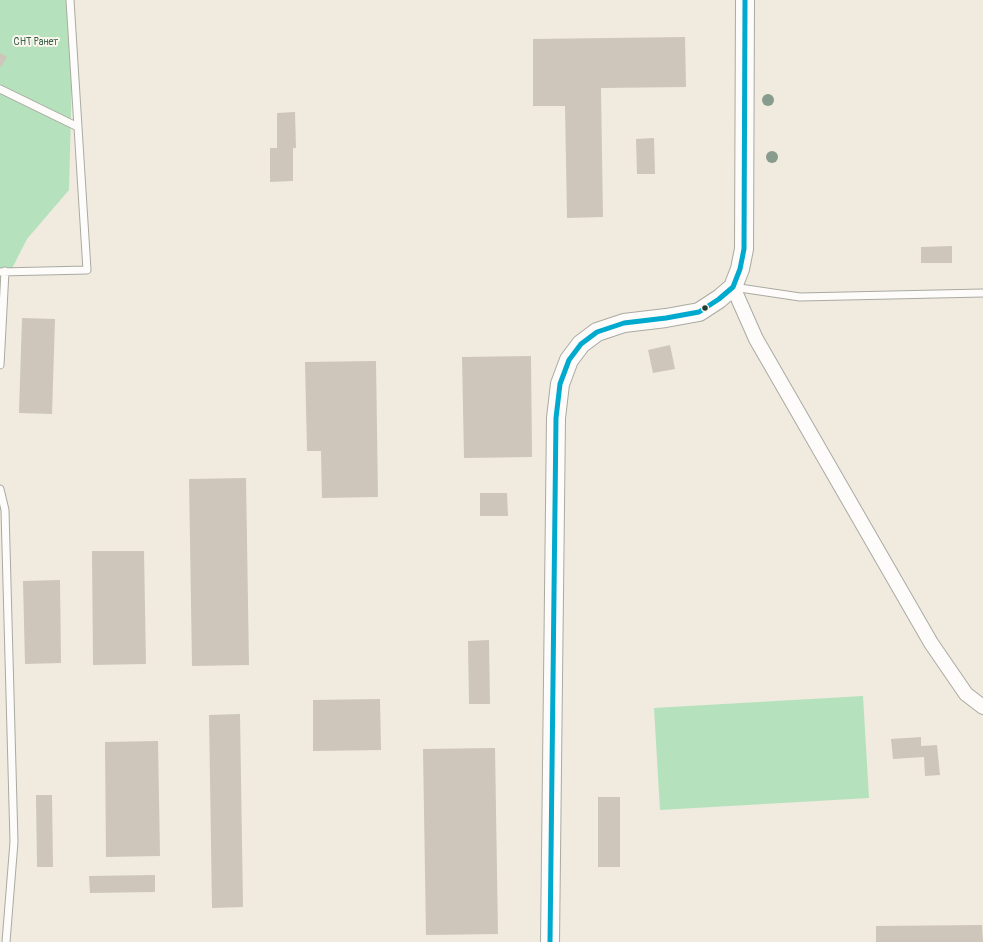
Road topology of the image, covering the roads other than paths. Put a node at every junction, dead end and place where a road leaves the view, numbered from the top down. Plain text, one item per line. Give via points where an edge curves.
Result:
1 (70, 0) edge
2 (745, 0) edge
3 (0, 89) edge
4 (78, 127) junction
5 (3, 272) edge
6 (733, 287) junction
7 (983, 294) edge
8 (0, 365) edge
9 (0, 489) edge
10 (983, 707) edge
11 (6, 942) edge
12 (550, 942) edge

1 - 4 lane
2 - 6 street via 744,249
3 - 4 lane
4 - 5 lane via 87,270
5 - 8 lane
6 - 7 lane via 800,297
6 - 10 street via 756,339 930,643 966,694
6 - 12 street via 699,312 624,323 597,332 581,344 569,360 560,384 556,418
9 - 11 lane via 5,510 14,842

